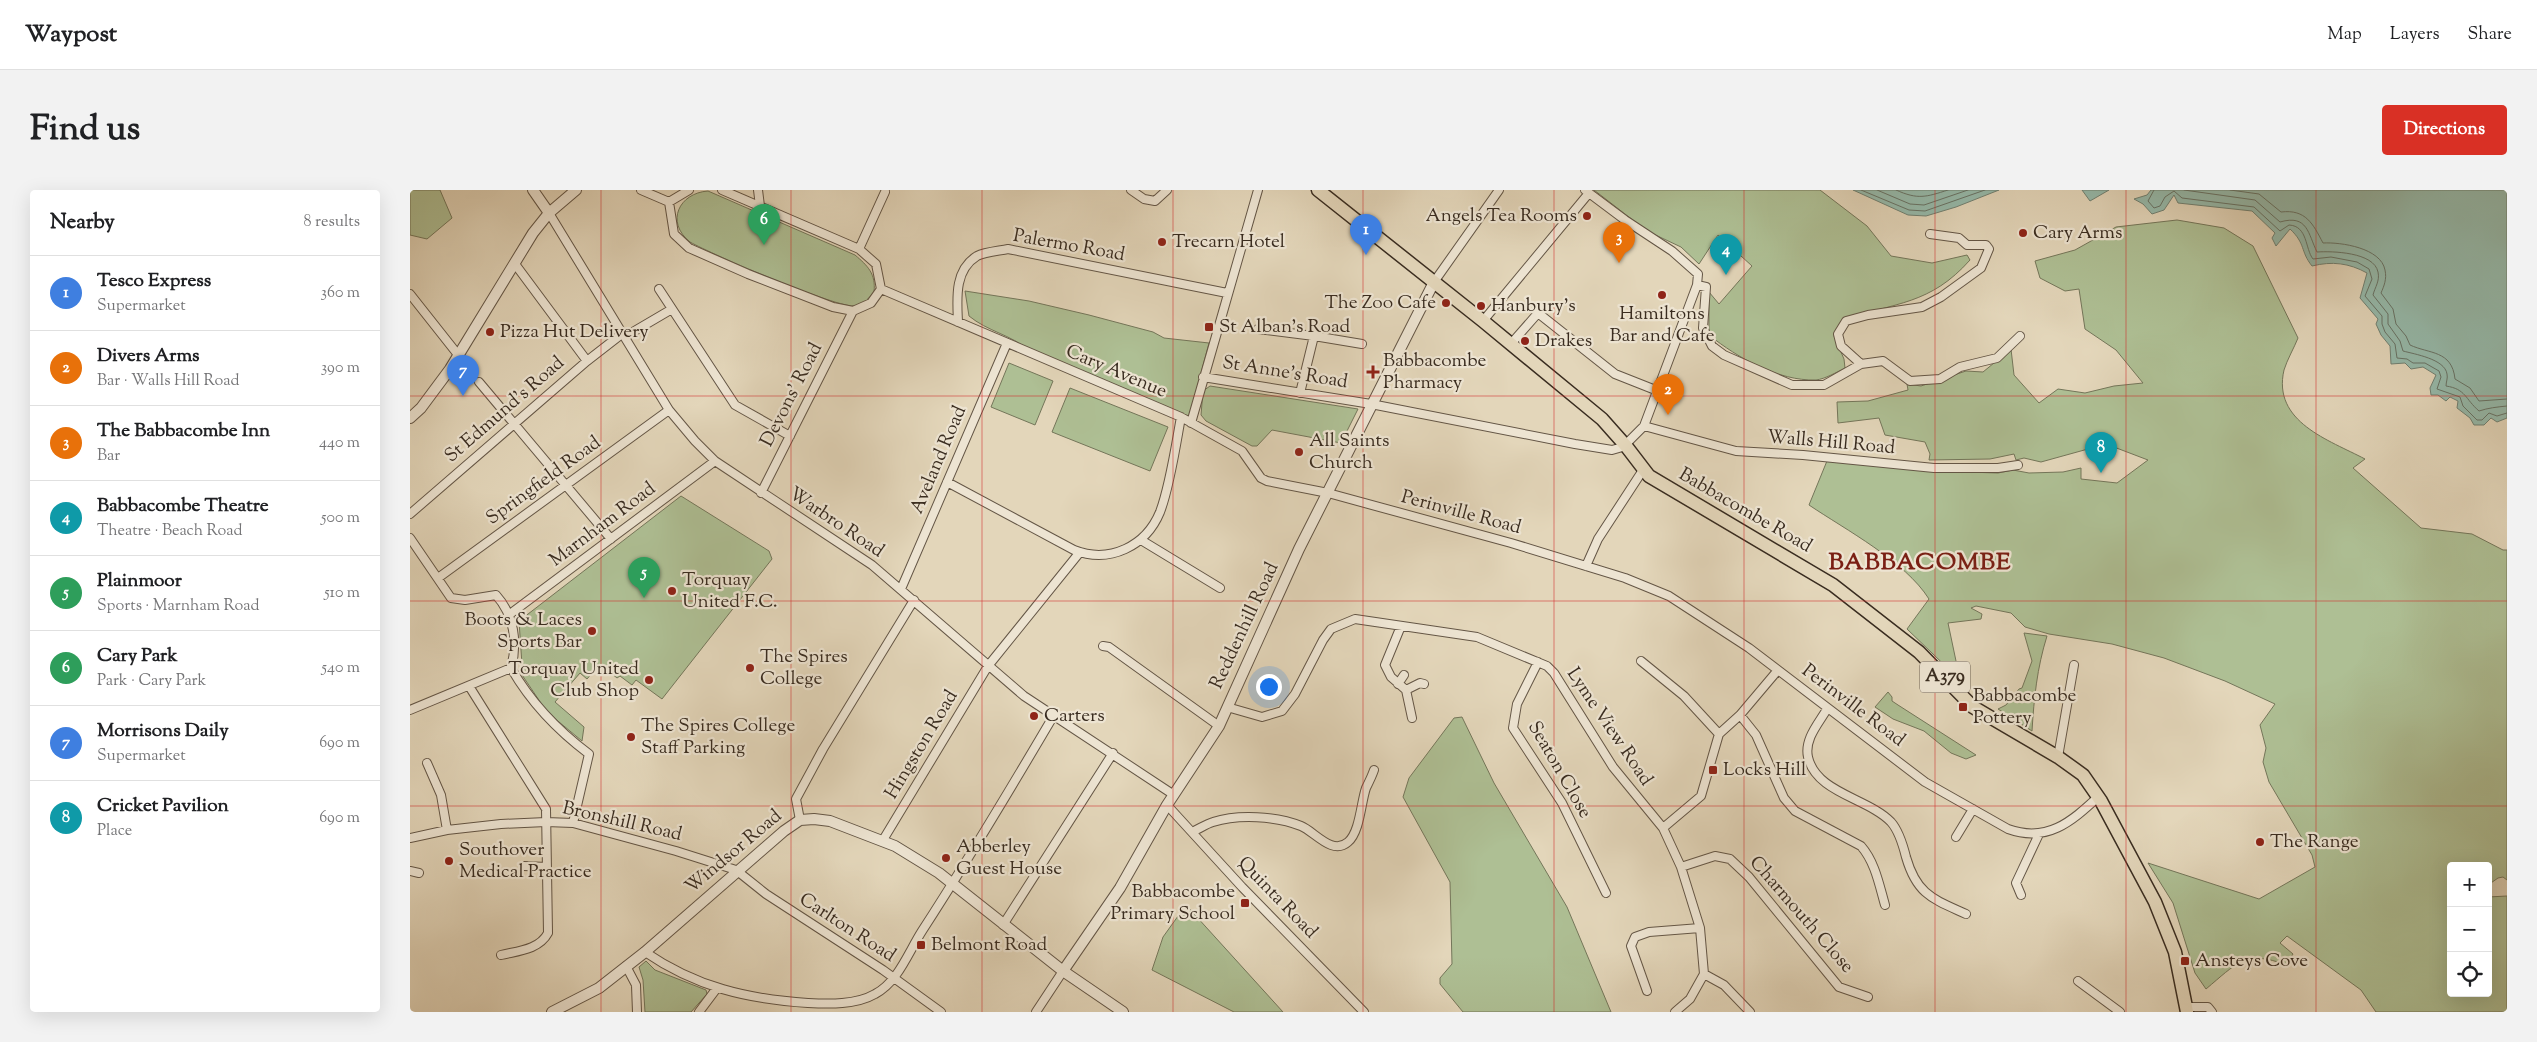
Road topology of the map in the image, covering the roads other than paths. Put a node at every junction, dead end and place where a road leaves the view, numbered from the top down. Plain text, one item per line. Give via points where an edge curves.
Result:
1 (533, 190) edge
2 (576, 190) edge
3 (641, 190) edge
4 (689, 190) edge
5 (722, 190) edge
6 (758, 190) edge
7 (1131, 190) edge
8 (1167, 190) edge
9 (1258, 190) edge
10 (1318, 190) edge
11 (1497, 190) edge
12 (885, 192) dead end
13 (1587, 192) edge
14 (668, 202) junction
15 (760, 206) junction
16 (549, 213) junction
17 (1930, 234) dead end
18 (859, 249) junction
19 (515, 264) junction
20 (1434, 282) junction
21 (1697, 285) junction
22 (659, 289) dead end
23 (881, 289) junction
24 (1227, 293) junction
25 (410, 294) edge
26 (672, 309) junction
27 (853, 311) junction
28 (1483, 321) junction
29 (958, 322) junction
30 (1258, 329) dead end
31 (625, 334) junction
32 (1314, 336) junction
33 (2020, 336) dead end
34 (1007, 343) junction
35 (1362, 344) dead end
36 (1510, 345) junction
37 (459, 356) junction
38 (586, 361) junction
39 (1861, 364) junction
40 (1203, 377) junction
41 (479, 382) dead end
42 (1658, 391) junction
43 (1300, 393) junction
44 (1372, 404) junction
45 (669, 410) junction
46 (1181, 417) junction
47 (410, 418) edge
48 (1191, 423) junction
49 (516, 424) junction
50 (1644, 426) junction
51 (790, 436) junction
52 (1626, 445) junction
53 (715, 461) junction
54 (2018, 465) dead end
55 (1643, 470) junction
56 (947, 482) junction
57 (568, 486) junction
58 (761, 492) junction
59 (1328, 493) junction
60 (410, 514) edge
61 (410, 538) edge
62 (610, 539) junction
63 (1141, 540) junction
64 (1080, 552) junction
65 (1586, 566) junction
66 (438, 578) junction
67 (1220, 588) dead end
68 (901, 589) junction
69 (914, 600) junction
70 (510, 614) junction
71 (1401, 626) junction
72 (1103, 646) dead end
73 (1641, 661) dead end
74 (1538, 662) junction
75 (2074, 665) dead end
76 (988, 666) junction
77 (511, 668) junction
78 (1778, 670) junction
79 (1404, 676) dead end
80 (1398, 684) junction
81 (1424, 684) dead end
82 (468, 686) junction
83 (1406, 690) junction
84 (1227, 707) junction
85 (1828, 709) junction
86 (410, 710) edge
87 (1054, 715) junction
88 (1740, 716) junction
89 (1412, 718) dead end
90 (1219, 726) junction
91 (1719, 734) junction
92 (1113, 753) junction
93 (2058, 757) junction
94 (426, 763) dead end
95 (1374, 770) dead end
96 (1174, 795) junction
97 (2098, 797) junction
98 (1167, 805) junction
99 (1973, 810) junction
100 (800, 820) junction
101 (546, 822) junction
102 (573, 823) junction
103 (1663, 828) junction
104 (447, 830) junction
105 (1192, 832) junction
106 (2039, 834) junction
107 (1956, 837) dead end
108 (410, 838) edge
109 (883, 840) junction
110 (524, 866) dead end
111 (547, 867) junction
112 (1681, 867) junction
113 (736, 870) junction
114 (410, 871) edge
115 (419, 873) dead end
116 (954, 884) junction
117 (1606, 893) dead end
118 (2021, 895) dead end
119 (1885, 905) dead end
120 (1966, 914) dead end
121 (1003, 925) junction
122 (1700, 928) junction
123 (644, 952) junction
124 (501, 955) dead end
125 (626, 966) junction
126 (1062, 971) junction
127 (1704, 974) junction
128 (894, 978) junction
129 (2078, 981) dead end
130 (717, 988) junction
131 (1647, 991) dead end
132 (1868, 997) dead end
133 (2187, 1010) edge
134 (552, 1012) edge
135 (637, 1012) edge
136 (699, 1012) edge
137 (941, 1012) edge
138 (1036, 1012) edge
139 (1123, 1012) edge
140 (1364, 1012) edge
141 (1675, 1012) edge
142 (1750, 1012) edge
143 (2120, 1012) edge
144 (2212, 1012) edge

1 - 16 street
2 - 16 street
3 - 14 street
4 - 14 street
5 - 15 street
6 - 15 street
7 - 8 street via 1144,199 1155,201
9 - 24 street
10 - 20 main road, Babbacombe Road / A379
11 - 20 street
12 - 18 street
13 - 21 street via 1672,250 1698,274
13 - 28 street
14 - 27 street via 674,234 689,248 833,307
15 - 18 street
16 - 19 street
16 - 31 street, Warbro Road
17 - 39 street via 1959,238 1967,245 1986,245 1989,249 1987,256 1981,268 1922,307 1868,315 1846,322 1838,334 1841,346
18 - 23 street via 876,264
19 - 37 street
19 - 38 street
20 - 28 main road, Babbacombe Road / A379
20 - 44 street, Reddenhill Road
21 - 39 street via 1706,287 1703,328 1712,346 1724,355 1792,385 1824,386
21 - 42 street
22 - 26 street
23 - 27 street via 871,303
23 - 29 street, Cary Avenue
24 - 29 street, Palermo Road via 1008,249 981,255 967,266 957,291
24 - 40 street
25 - 37 street
26 - 31 street, St Edmund's Road
26 - 51 street via 734,405
27 - 51 street, Devons' Road
28 - 36 main road, Babbacombe Road / A379
29 - 34 street, Cary Avenue
30 - 32 street
31 - 38 street, St Edmund's Road
31 - 45 street, Warbro Road
32 - 35 street
32 - 43 street
33 - 39 street via 1997,358 1960,367 1940,379 1910,382 1883,361
34 - 46 street, Cary Avenue
34 - 56 street, Aveland Road
36 - 42 street via 1538,313 1615,374
36 - 52 main road, Babbacombe Road / A379 via 1602,419
37 - 47 street
38 - 49 street, St Edmund's Road
40 - 43 street, St Anne's Road
40 - 48 street
41 - 49 street
42 - 50 street
43 - 44 street, St Anne's Road
44 - 52 street, St Anne's Road via 1612,450
44 - 59 street, Reddenhill Road
45 - 53 street, Warbro Road
45 - 57 street, Springfield Road via 589,467
46 - 48 street, Cary Avenue
46 - 63 street via 1160,512
48 - 59 street, Cary Avenue via 1242,451 1261,478
49 - 57 street
49 - 60 street, St Edmund's Road
50 - 52 street
50 - 54 street, Walls Hill Road via 1736,451 1934,468
51 - 58 street, Devons' Road
52 - 55 main road, Babbacombe Road / A379
53 - 58 street, Warbro Road
53 - 62 street, Marnham Road
55 - 65 street via 1598,539
55 - 93 main road, Babbacombe Road / A379 via 1704,511 1833,585 1919,652 1973,706
56 - 64 street
56 - 68 street, Aveland Road
57 - 62 street
57 - 66 street, Springfield Road
58 - 68 street, Warbro Road via 872,565
59 - 65 street, Perinville Road
59 - 84 street, Reddenhill Road
61 - 66 street
62 - 70 street, Marnham Road
63 - 64 street via 1117,552 1092,556
63 - 67 street
64 - 76 street, Hingston Road
65 - 78 street, Perinville Road via 1669,596
66 - 70 street via 452,598 465,600 496,595
68 - 69 street, Warbro Road
69 - 76 street, Warbro Road
69 - 100 street via 796,799
70 - 77 street via 514,639
71 - 74 street, Lyme View Road via 1477,637
71 - 80 street via 1385,665 1386,671
71 - 84 street, Lyme View Road via 1355,619 1342,622 1323,640 1295,694 1282,711 1262,717
72 - 90 street via 1110,646
73 - 91 street via 1684,696
74 - 103 street, Lyme View Road via 1554,673 1612,767
74 - 117 street, Seaton Close via 1517,704 1513,728 1562,803
75 - 93 street
76 - 87 street, Warbro Road via 1024,696
76 - 109 street, Hingston Road
77 - 82 street
77 - 102 street via 548,719 588,754
78 - 85 street, Perinville Road
78 - 88 street
79 - 80 street
80 - 83 street
81 - 83 street
82 - 86 street
82 - 101 street via 546,809
83 - 89 street
84 - 90 street, Reddenhill Road
85 - 99 street, Perinville Road via 1925,782
85 - 120 street via 1808,743 1808,758 1814,770 1829,785 1877,810 1892,822 1900,835 1915,880 1929,897
87 - 92 street, Warbro Road
87 - 116 street
88 - 91 street
88 - 119 street via 1756,735 1784,798 1795,811 1861,846 1867,853
90 - 96 street, Reddenhill Road
91 - 103 street via 1701,796
92 - 96 street, Warbro Road
92 - 121 street
93 - 97 main road, Babbacombe Road / A379 via 2083,775
94 - 104 street via 442,795
95 - 105 street via 1354,831 1345,844 1325,843 1301,826 1257,818 1212,822
96 - 98 street, Reddenhill Road
97 - 106 street, Perinville Road via 2074,818
97 - 133 main road, Babbacombe Road / A379 via 2155,902 2175,952
98 - 105 street, Quinta Road
98 - 126 street, Reddenhill Road via 1120,888
99 - 106 street, Perinville Road via 2018,833
99 - 107 street
100 - 109 street, Windsor Road via 830,821
100 - 113 street, Windsor Road
101 - 102 street, Bronshill Road
101 - 104 street, Bronshill Road
101 - 111 street
102 - 113 street, Bronshill Road
103 - 112 street, Lyme View Road
104 - 108 street, Bronshill Road
105 - 140 street, Quinta Road
106 - 118 street via 2016,883
109 - 116 street, Windsor Road
110 - 111 street
111 - 124 street via 548,933 535,946
112 - 122 street, Lyme View Road
112 - 132 street, Charmouth Close via 1715,856 1730,858 1839,987
113 - 123 street, Windsor Road
113 - 128 street, Carlton Road via 790,911
114 - 115 street
116 - 121 street, Windsor Road
116 - 128 street
121 - 126 street, Windsor Road
122 - 127 street, Lyme View Road
122 - 131 street via 1648,932 1635,937 1631,946
123 - 125 street, Windsor Road
123 - 130 street
125 - 134 street, Windsor Road via 599,988
125 - 135 street via 636,985
126 - 138 street
126 - 139 street, Windsor Road
127 - 141 street via 1690,999
127 - 142 street via 1724,984
128 - 130 street via 874,995 834,1004 766,1000
128 - 137 street, Carlton Road
129 - 143 street
130 - 136 street
133 - 144 street via 2208,1007

